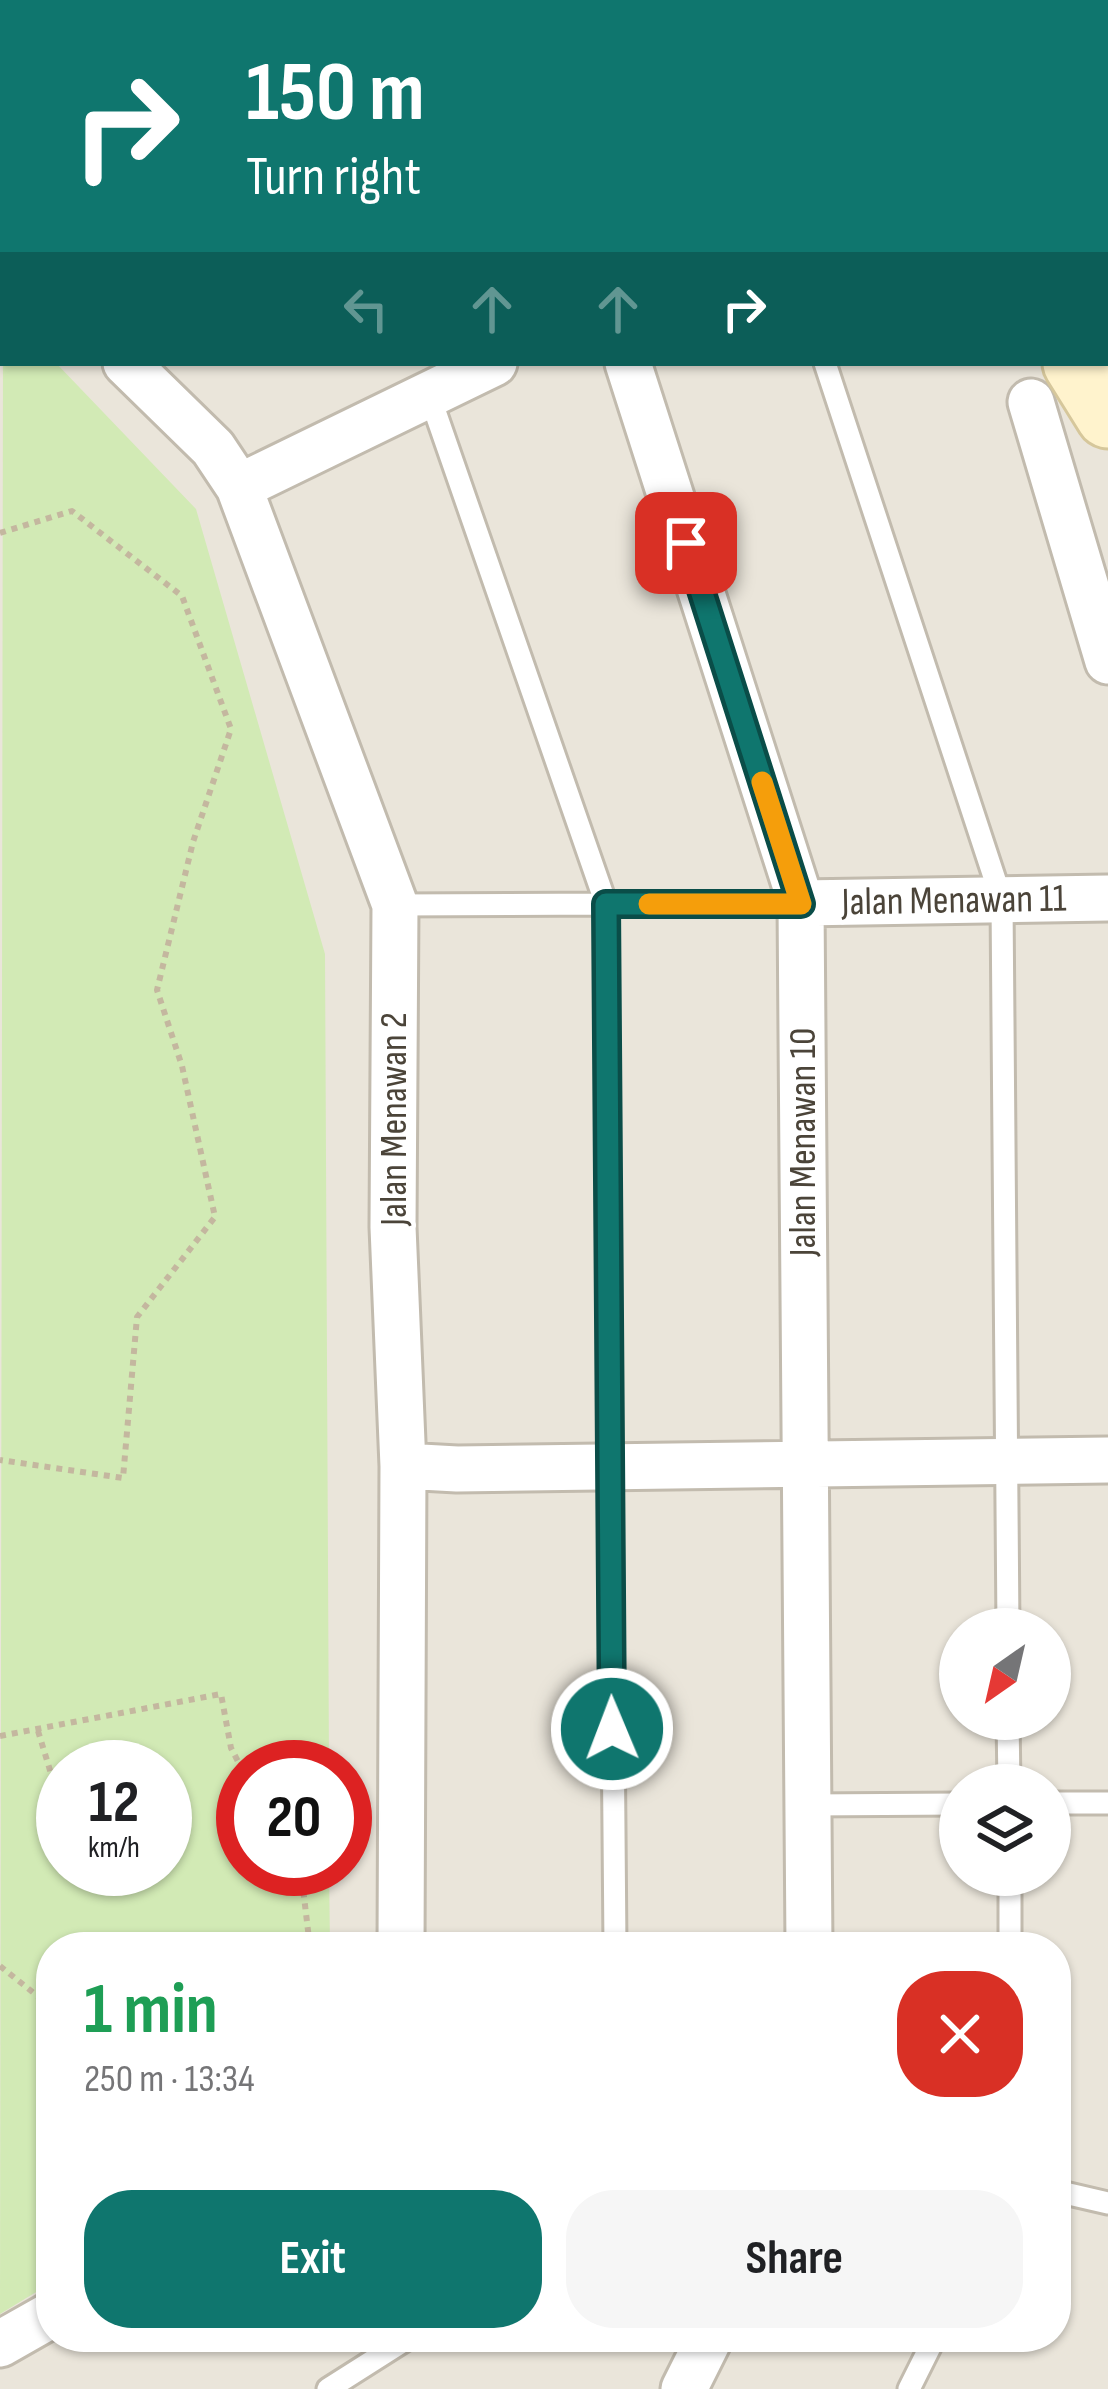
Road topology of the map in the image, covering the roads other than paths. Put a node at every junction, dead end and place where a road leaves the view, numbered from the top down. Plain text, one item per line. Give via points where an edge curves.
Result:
1 (129, 366) edge
2 (488, 366) edge
3 (629, 366) edge
4 (826, 366) edge
5 (1053, 383) edge
6 (429, 394) junction
7 (1108, 416) edge
8 (238, 487) junction
9 (1108, 661) edge
10 (1108, 898) edge
11 (1002, 901) junction
12 (606, 904) junction
13 (801, 904) junction
14 (395, 905) junction
15 (1108, 1460) edge
16 (1006, 1461) junction
17 (806, 1464) junction
18 (403, 1466) junction
19 (608, 1467) junction
20 (1008, 1608) edge
21 (1108, 1803) edge
22 (939, 1804) edge
23 (1071, 1804) edge
24 (808, 1805) junction
25 (1010, 1896) edge
26 (401, 1932) edge
27 (615, 1932) edge
28 (809, 1932) edge
29 (1010, 1932) edge
30 (1071, 2194) edge
31 (1108, 2203) edge
32 (36, 2323) edge
33 (0, 2344) edge
34 (386, 2352) edge
35 (702, 2352) edge
36 (926, 2352) edge
37 (328, 2389) edge
38 (684, 2389) edge
39 (908, 2389) edge

1 - 8 street, Jalan Menawan 2 via 213,448
2 - 6 street
3 - 13 street, Jalan Menawan 10
4 - 11 lane
5 - 7 street
5 - 9 street
6 - 8 street
6 - 12 lane
8 - 14 street, Jalan Menawan 2
10 - 11 street, Jalan Menawan 11
11 - 13 street, Jalan Menawan 11
11 - 16 lane
12 - 13 lane
12 - 14 lane
12 - 19 lane
13 - 17 street, Jalan Menawan 10
14 - 18 street, Jalan Menawan 2 via 393,1227
15 - 16 street
16 - 17 street
16 - 20 lane
17 - 19 street
17 - 24 street, Jalan Menawan 10
18 - 19 street
18 - 26 street, Jalan Menawan 2
19 - 27 lane
21 - 23 lane
22 - 24 lane
24 - 28 street, Jalan Menawan 10
25 - 29 lane
30 - 31 lane
32 - 33 street
34 - 37 lane
35 - 38 street
36 - 39 lane

